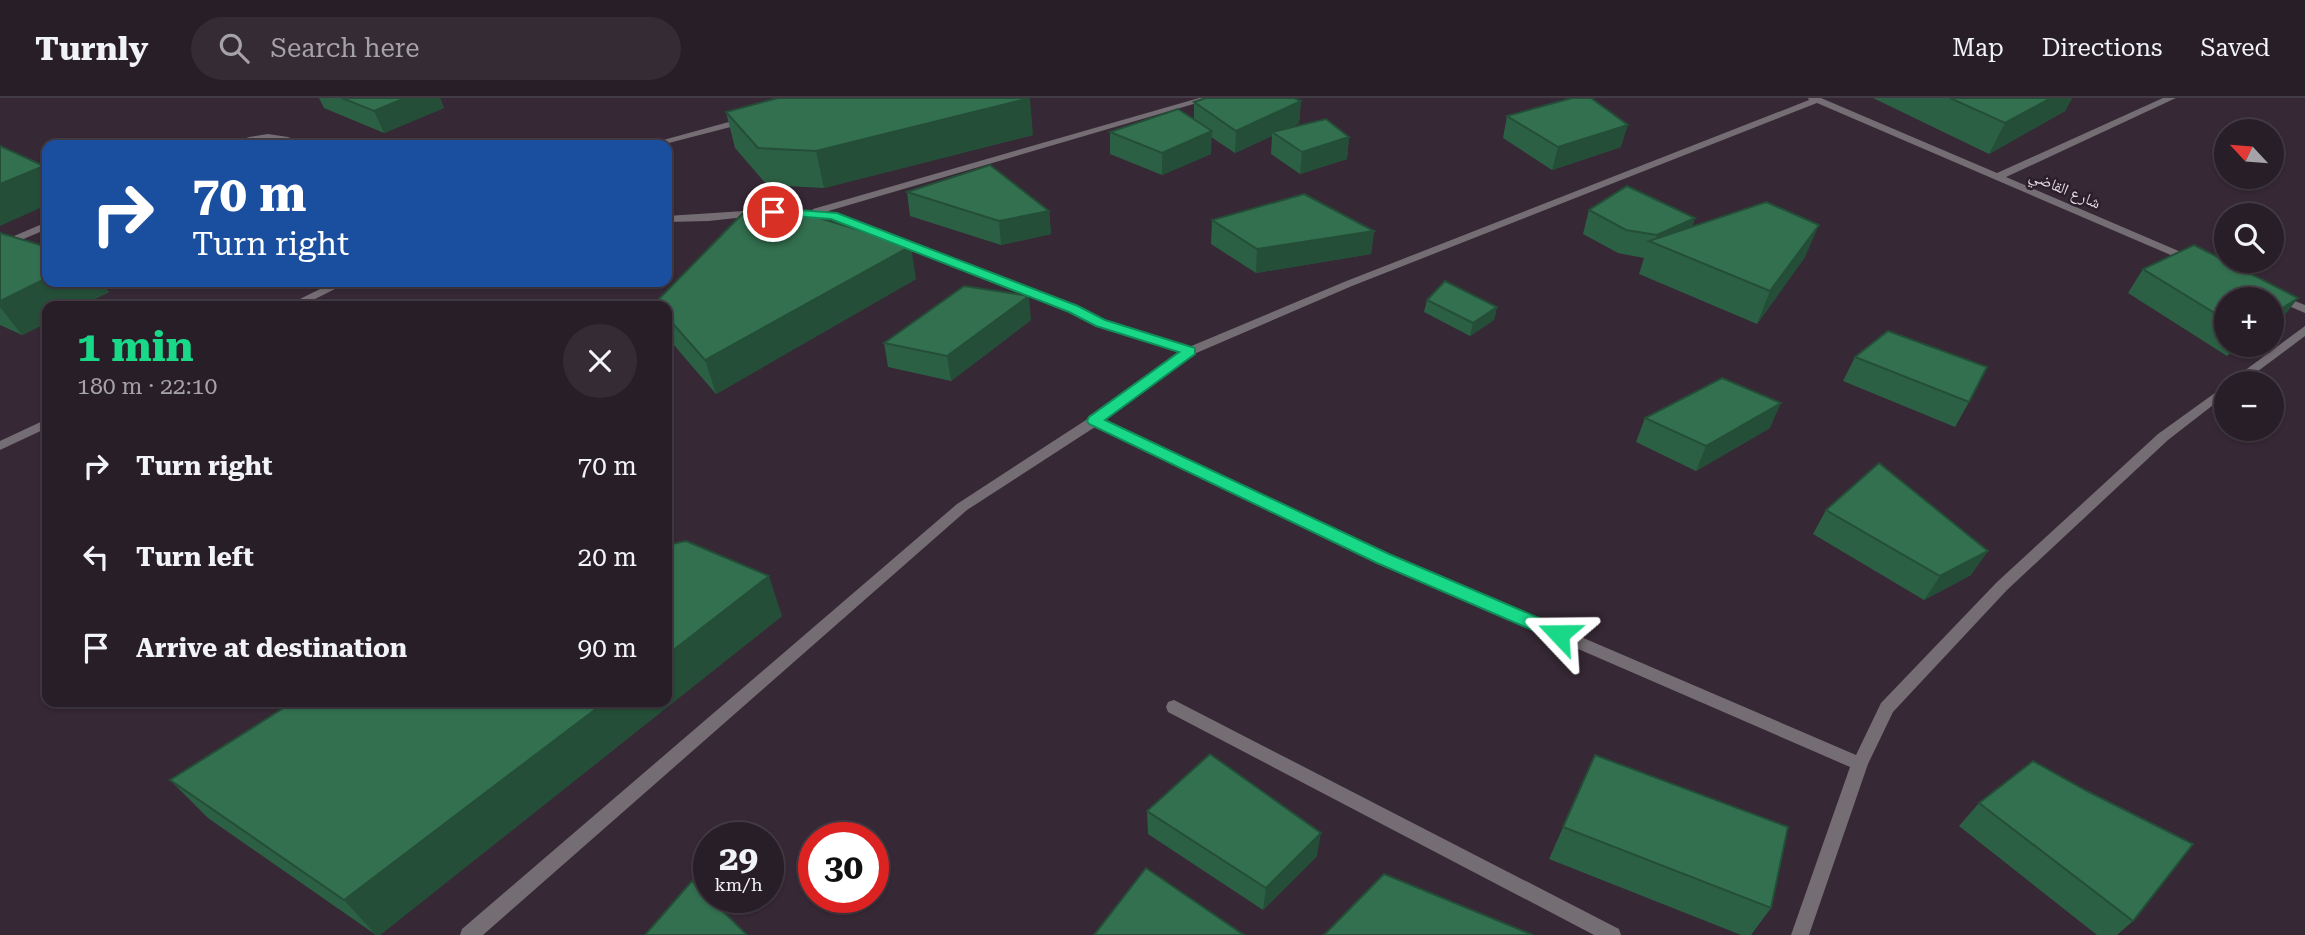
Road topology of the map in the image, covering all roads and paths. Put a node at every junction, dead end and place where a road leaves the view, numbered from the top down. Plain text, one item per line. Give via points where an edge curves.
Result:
1 (1209, 98) edge
2 (2171, 98) edge
3 (1815, 99) edge
4 (755, 118) edge
5 (250, 140) edge
6 (288, 140) edge
7 (669, 140) edge
8 (1997, 177) junction
9 (813, 213) junction
10 (672, 219) edge
11 (42, 227) edge
12 (0, 246) edge
13 (2202, 265) edge
14 (332, 287) edge
15 (2284, 300) edge
16 (303, 301) edge
17 (2305, 309) edge
18 (2305, 330) edge
19 (1190, 351) junction
20 (2250, 371) edge
21 (2214, 398) edge
22 (1094, 421) junction
23 (42, 425) edge
24 (0, 446) edge
25 (1174, 707) dead end
26 (1860, 764) junction
27 (469, 935) edge
28 (1612, 935) edge
29 (1800, 935) edge

1 - 9 street
2 - 8 street
3 - 8 street, شارع القاضي
3 - 19 street
4 - 7 street
5 - 6 street via 262,136
8 - 13 street, شارع القاضي
9 - 10 street
9 - 19 street via 833,216 1101,323
11 - 12 street
14 - 16 street
15 - 17 street
18 - 20 street
19 - 22 street
21 - 26 street via 2163,437 2002,586 1887,708
22 - 26 street via 1383,558
22 - 27 street via 962,507
23 - 24 street
25 - 28 street
26 - 29 street

